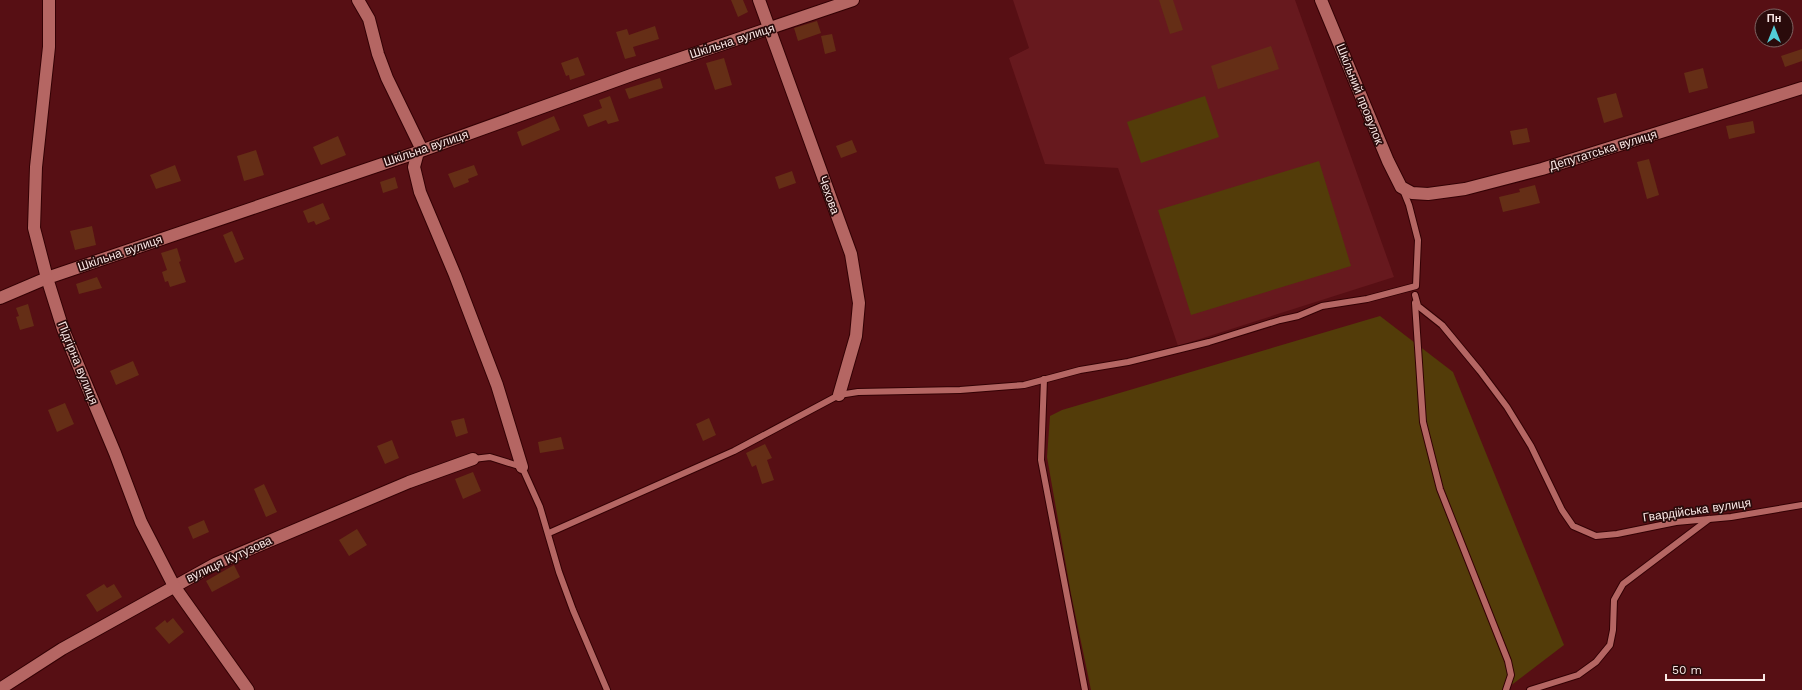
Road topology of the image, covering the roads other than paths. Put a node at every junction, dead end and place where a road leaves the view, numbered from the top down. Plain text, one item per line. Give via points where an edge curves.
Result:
1 (49, 0) edge
2 (358, 0) edge
3 (759, 0) edge
4 (853, 0) edge
5 (1321, 0) edge
6 (769, 29) junction
7 (1802, 88) edge
8 (420, 151) junction
9 (1401, 187) junction
10 (46, 278) junction
11 (1416, 286) junction
12 (1415, 295) junction
13 (0, 298) edge
14 (1044, 379) junction
15 (839, 395) junction
16 (473, 459) joint
17 (522, 467) junction
18 (1802, 505) edge
19 (1709, 519) junction
20 (549, 533) junction
21 (174, 586) junction
22 (0, 689) edge
23 (248, 690) edge
24 (607, 690) edge
25 (1085, 690) edge
26 (1506, 690) edge
27 (1530, 690) edge

1 - 10 street, Підгірна вулиця via 49,46 36,167 34,228
2 - 8 street via 369,19 387,78
3 - 6 street, Чехова
4 - 6 street, Шкільна вулиця
5 - 9 street, Шкільний провулок
6 - 8 street, Шкільна вулиця via 634,74
6 - 15 street, Чехова via 851,254 859,303 856,336
7 - 9 street, Депутатська вулиця via 1549,167 1465,189 1428,194 1412,193
8 - 10 street, Шкільна вулиця
8 - 17 street via 414,166 420,192 497,385
9 - 11 lane via 1409,205 1418,240
10 - 13 street, Шкільна вулиця
10 - 21 street, Підгірна вулиця via 63,329 141,522
11 - 12 lane
11 - 14 lane via 1367,299 1322,306 1298,316 1209,342
12 - 19 lane, Гвардійська вулиця via 1418,306 1442,325 1507,407 1531,446 1562,510 1573,526 1596,536
12 - 26 lane via 1423,422 1440,490 1508,661 1511,675
14 - 15 lane via 1024,385 960,390 858,392
14 - 25 lane via 1041,460
15 - 20 lane via 734,451
16 - 17 lane via 490,457
16 - 21 street, вулиця Кутузова via 287,532 215,564
17 - 20 lane via 531,483
18 - 19 lane, Гвардійська вулиця via 1732,518
19 - 27 lane via 1623,584 1614,600 1610,645 1596,662 1578,675
20 - 24 lane via 559,572 573,610
21 - 22 street, вулиця Кутузова via 62,649
21 - 23 street, Підгірна вулиця

